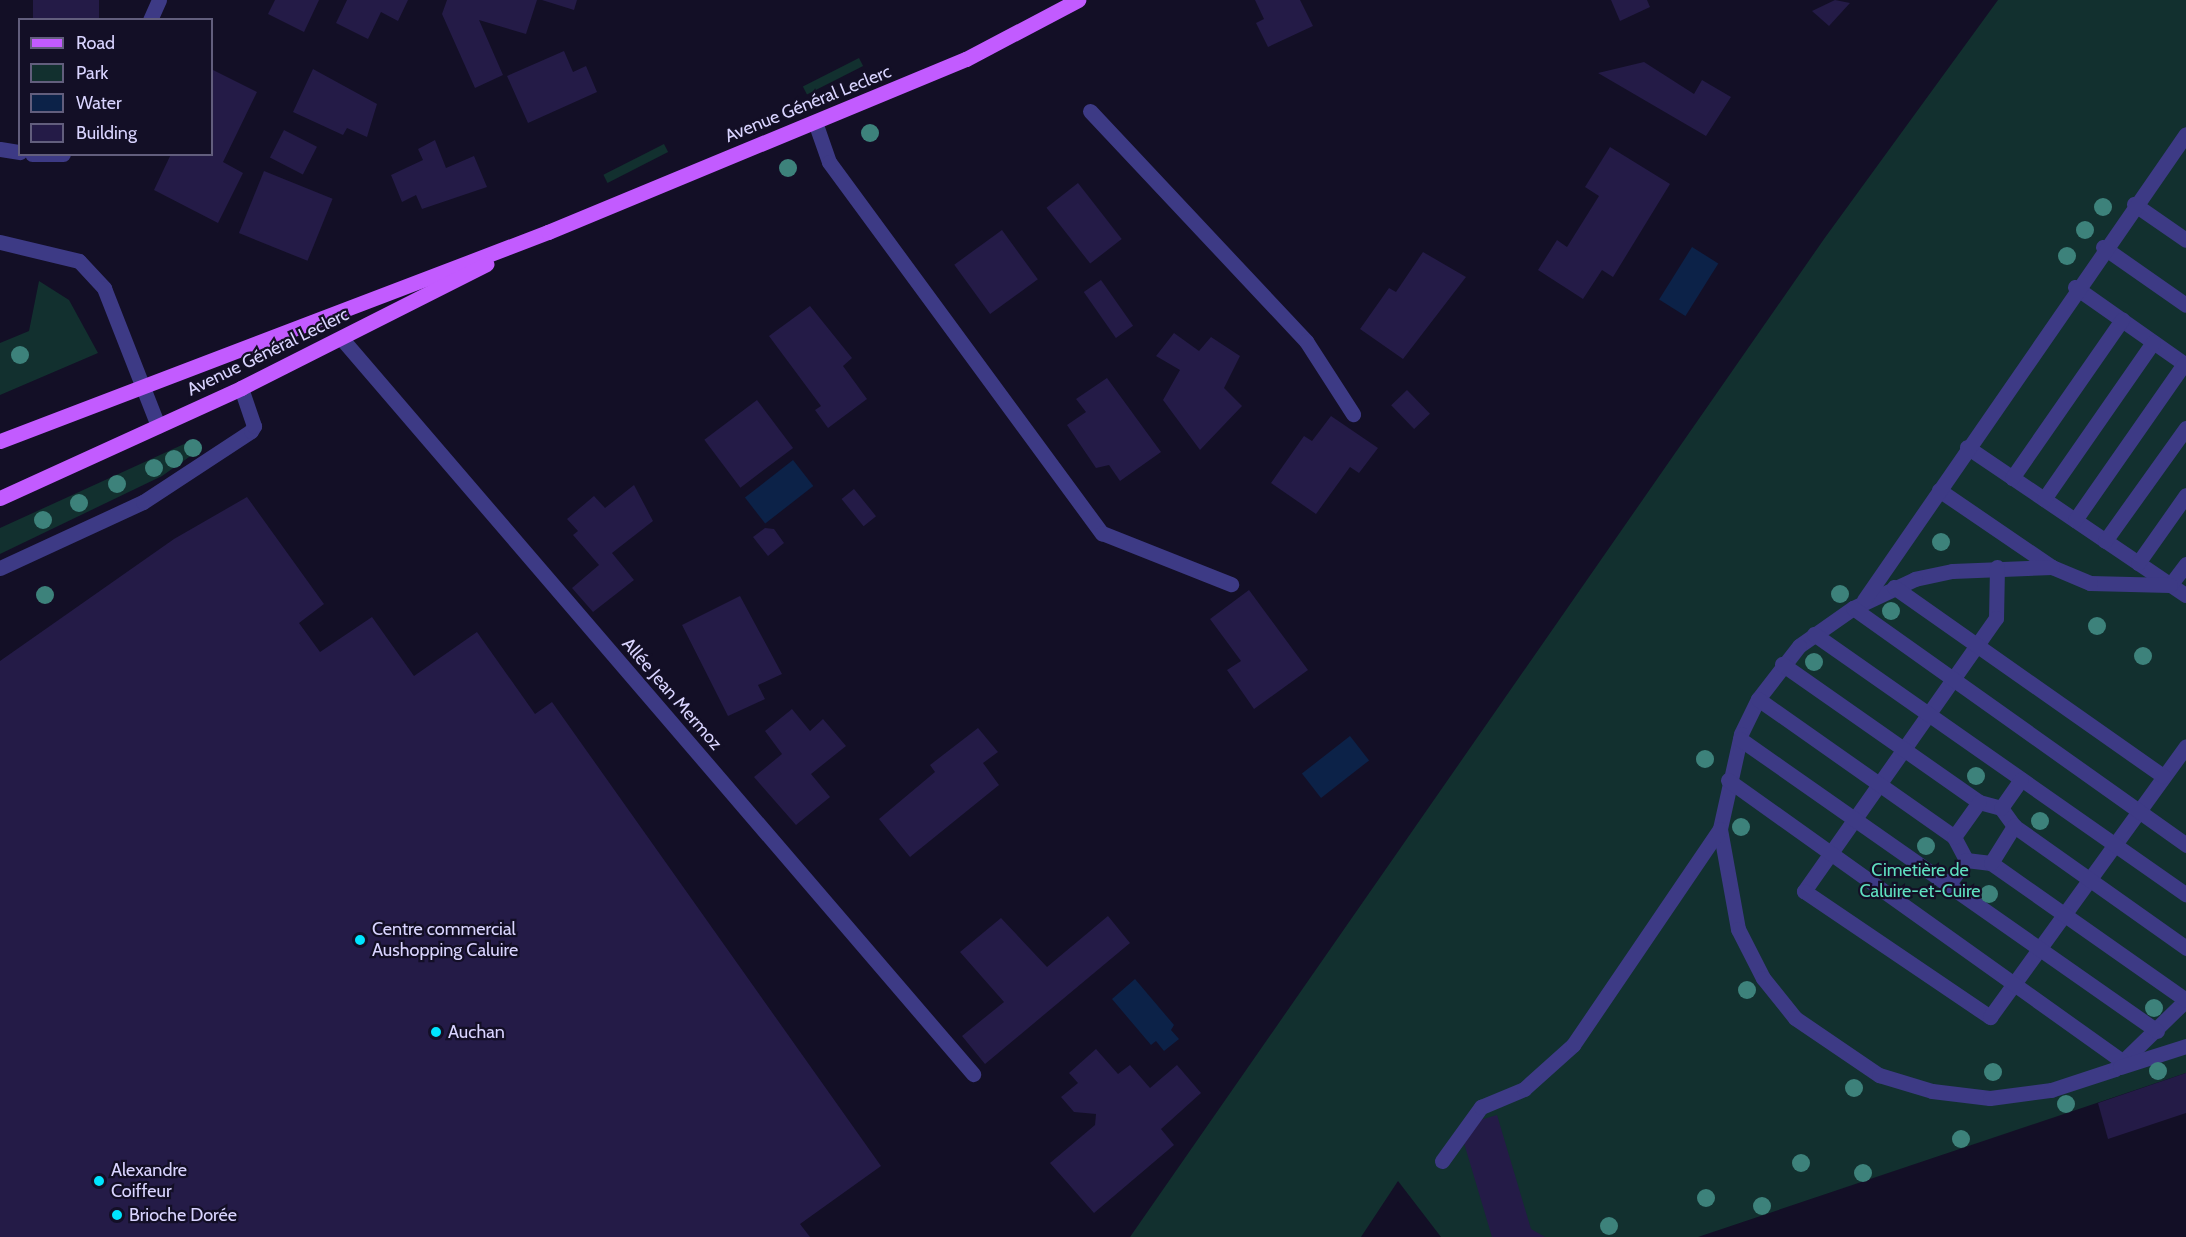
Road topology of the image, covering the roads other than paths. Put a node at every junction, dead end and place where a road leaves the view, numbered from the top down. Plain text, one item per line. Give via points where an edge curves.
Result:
1 (159, 0) edge
2 (1078, 0) edge
3 (151, 18) edge
4 (1090, 111) dead end
5 (815, 122) junction
6 (2186, 134) edge
7 (0, 149) edge
8 (18, 153) edge
9 (2134, 204) junction
10 (548, 232) junction
11 (2185, 237) edge
12 (0, 242) edge
13 (2103, 247) junction
14 (2075, 287) junction
15 (2186, 305) edge
16 (2122, 320) junction
17 (342, 339) junction
18 (2153, 342) junction
19 (2185, 365) edge
20 (142, 386) junction
21 (242, 388) junction
22 (1353, 414) dead end
23 (158, 426) junction
24 (2186, 428) edge
25 (0, 441) edge
26 (1967, 447) junction
27 (2012, 477) junction
28 (1939, 490) junction
29 (2186, 495) edge
30 (0, 498) edge
31 (2043, 499) junction
32 (2075, 520) junction
33 (2105, 541) junction
34 (2138, 563) junction
35 (2186, 564) edge
36 (1997, 567) junction
37 (2052, 567) junction
38 (0, 568) edge
39 (1231, 584) dead end
40 (2170, 585) junction
41 (1894, 587) junction
42 (2186, 595) edge
43 (1858, 605) junction
44 (1814, 634) junction
45 (1978, 645) junction
46 (1782, 664) junction
47 (1953, 680) junction
48 (1758, 699) junction
49 (1929, 714) junction
50 (1740, 739) junction
51 (2186, 746) edge
52 (1904, 750) junction
53 (2163, 776) junction
54 (2021, 779) junction
55 (1728, 780) junction
56 (1880, 784) junction
57 (1979, 802) junction
58 (2001, 808) junction
59 (2138, 811) junction
60 (1854, 820) junction
61 (2014, 826) junction
62 (1720, 829) junction
63 (1954, 837) junction
64 (2115, 844) junction
65 (2186, 845) edge
66 (1832, 851) junction
67 (1966, 860) junction
68 (1991, 862) junction
69 (2089, 880) junction
70 (1948, 885) junction
71 (2186, 894) edge
72 (2064, 915) junction
73 (2186, 948) edge
74 (2039, 949) junction
75 (2015, 983) junction
76 (2186, 1000) edge
77 (2157, 1031) junction
78 (2186, 1046) edge
79 (2119, 1065) junction
80 (973, 1074) dead end
81 (1442, 1161) dead end

1 - 3 street
2 - 5 main road, Avenue Général Leclerc via 966,59
4 - 22 street via 1306,341
5 - 10 main road, Avenue Général Leclerc
5 - 39 street via 829,162 1102,533
6 - 9 street
7 - 8 street
9 - 11 street
9 - 13 street
10 - 17 main road, Avenue Général Leclerc
10 - 20 main road, Avenue Général Leclerc
12 - 20 street via 79,261 104,288
13 - 14 street
13 - 15 street
14 - 16 street
14 - 26 street
16 - 18 street
16 - 27 street
17 - 21 main road, Avenue Général Leclerc
17 - 80 street, Allée Jean Mermoz
18 - 19 street
18 - 31 street
19 - 32 street
20 - 23 street
20 - 25 main road, Avenue Général Leclerc
21 - 23 main road, Avenue Général Leclerc
21 - 38 street via 251,431 143,502
23 - 30 main road, Avenue Général Leclerc
24 - 33 street
26 - 27 street
26 - 28 street
27 - 31 street
28 - 37 street
28 - 43 street
29 - 34 street
31 - 32 street
32 - 33 street
33 - 34 street
34 - 40 street
35 - 40 street
36 - 37 street
36 - 41 street via 1952,571
36 - 45 street via 1996,618
37 - 40 street via 2090,583
40 - 42 street
41 - 43 street
41 - 45 street
43 - 44 street
43 - 47 street
44 - 46 street
44 - 49 street
45 - 47 street
45 - 53 street
46 - 48 street
46 - 52 street
47 - 49 street
47 - 59 street
48 - 50 street
48 - 56 street
49 - 52 street
49 - 54 street
50 - 55 street
50 - 60 street
51 - 53 street
52 - 56 street
52 - 57 street
53 - 59 street
54 - 58 street
54 - 64 street
55 - 62 street
55 - 66 street
56 - 60 street
56 - 63 street
57 - 58 street
57 - 63 street
58 - 61 street
59 - 64 street
59 - 65 street
60 - 66 street
60 - 70 street
61 - 68 street
61 - 69 street
62 - 79 street via 1738,929 1776,994 1833,1048 1878,1075 1932,1091 1990,1098 2051,1090
62 - 81 street via 1573,1046 1524,1089 1481,1107
63 - 67 street
64 - 69 street
64 - 71 street
66 - 75 street
66 - 75 street via 1804,891 1990,1017
67 - 68 street
67 - 70 street
68 - 72 street
69 - 72 street
69 - 73 street
70 - 74 street
72 - 74 street
72 - 76 street
74 - 75 street
74 - 77 street
75 - 79 street
76 - 77 street
77 - 79 street
78 - 79 street

